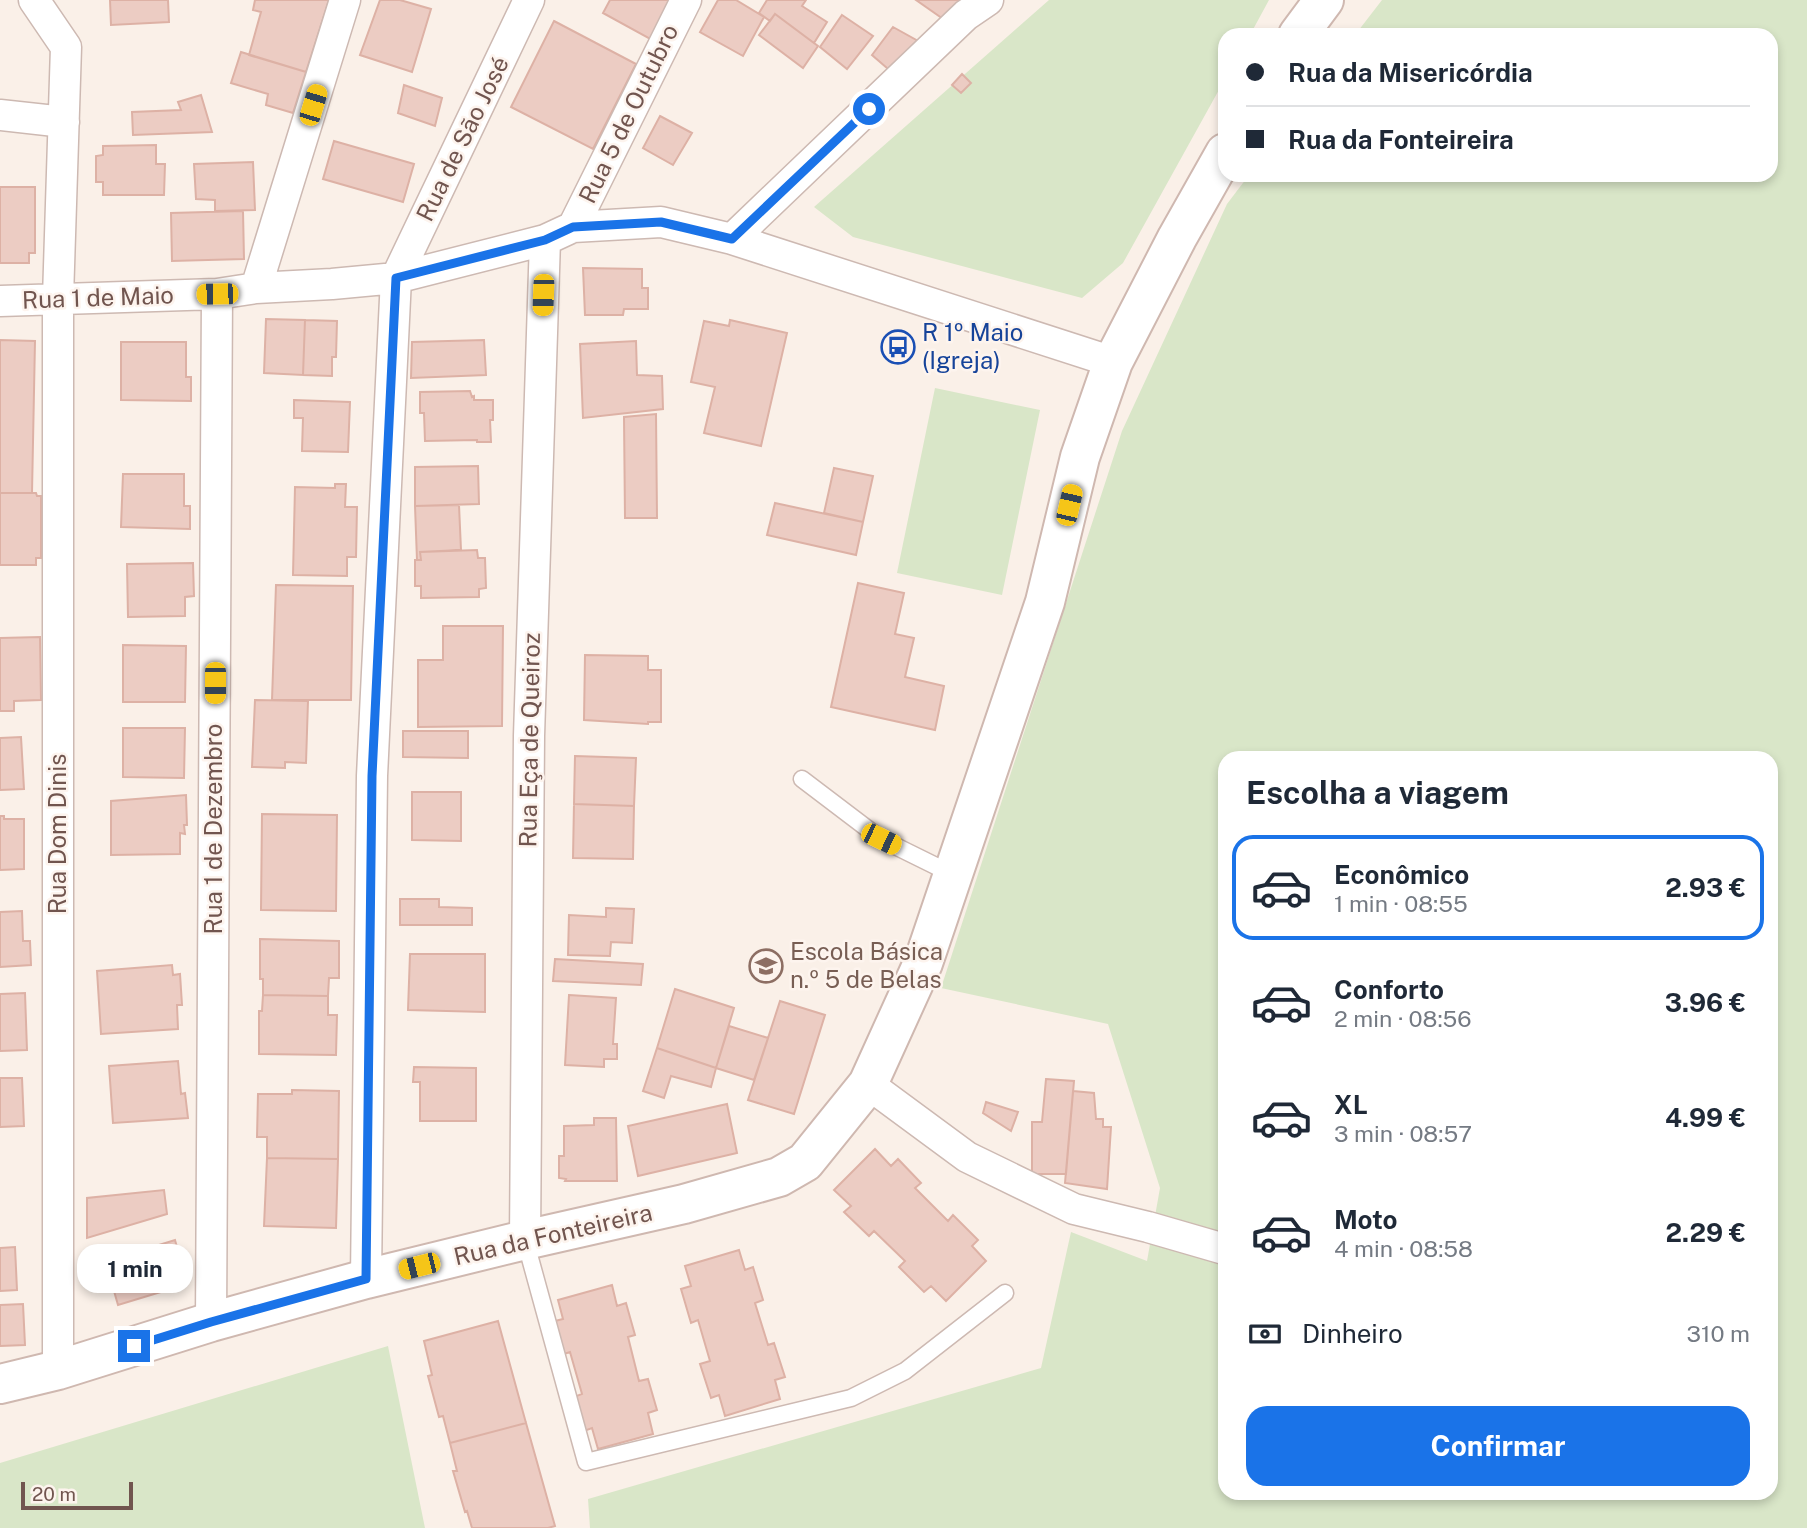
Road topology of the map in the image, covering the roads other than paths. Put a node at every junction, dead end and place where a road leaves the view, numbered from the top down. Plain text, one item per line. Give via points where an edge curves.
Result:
1 (34, 0) edge
2 (345, 0) edge
3 (529, 0) edge
4 (686, 0) edge
5 (988, 0) edge
6 (1324, 0) edge
7 (1303, 28) edge
8 (0, 115) edge
9 (64, 122) junction
10 (1218, 165) edge
11 (573, 227) junction
12 (732, 239) junction
13 (545, 240) junction
14 (396, 278) junction
15 (256, 288) junction
16 (217, 294) junction
17 (58, 298) junction
18 (0, 301) edge
19 (1113, 362) junction
20 (802, 779) dead end
21 (952, 874) junction
22 (868, 1084) junction
23 (525, 1240) junction
24 (1218, 1247) edge
25 (366, 1279) junction
26 (1005, 1293) dead end
27 (211, 1322) junction
28 (58, 1370) junction
29 (0, 1384) edge

1 - 9 street, Rua Dom Dinis via 66,47
2 - 15 street
3 - 14 street, Rua de São José
4 - 11 street, Rua 5 de Outubro
5 - 12 street
6 - 7 street
8 - 9 street
9 - 17 street, Rua Dom Dinis
10 - 19 street, Rua da Fonteireira
11 - 12 street, Rua 1 de Maio via 661,222
11 - 13 street, Rua 1 de Maio
12 - 19 street, Rua 1 de Maio
13 - 14 street, Rua 1 de Maio
13 - 23 street, Rua Eça de Queiroz via 529,736
14 - 15 street, Rua 1 de Maio
14 - 25 street via 372,776
15 - 16 street, Rua 1 de Maio
16 - 17 street, Rua 1 de Maio
16 - 27 street, Rua 1 de Dezembro
17 - 18 street, Rua 1 de Maio
17 - 28 street, Rua Dom Dinis
19 - 21 street, Rua da Fonteireira via 1080,457 1045,602
20 - 21 lane via 881,839
21 - 22 street, Rua da Fonteireira via 923,963
22 - 23 street, Rua da Fonteireira via 805,1162 779,1177
22 - 24 street via 967,1157 1074,1209
23 - 25 street, Rua da Fonteireira
23 - 26 lane via 586,1462 851,1398 905,1371
25 - 27 street, Rua da Fonteireira
27 - 28 street, Rua da Fonteireira
28 - 29 street, Rua da Fonteireira

